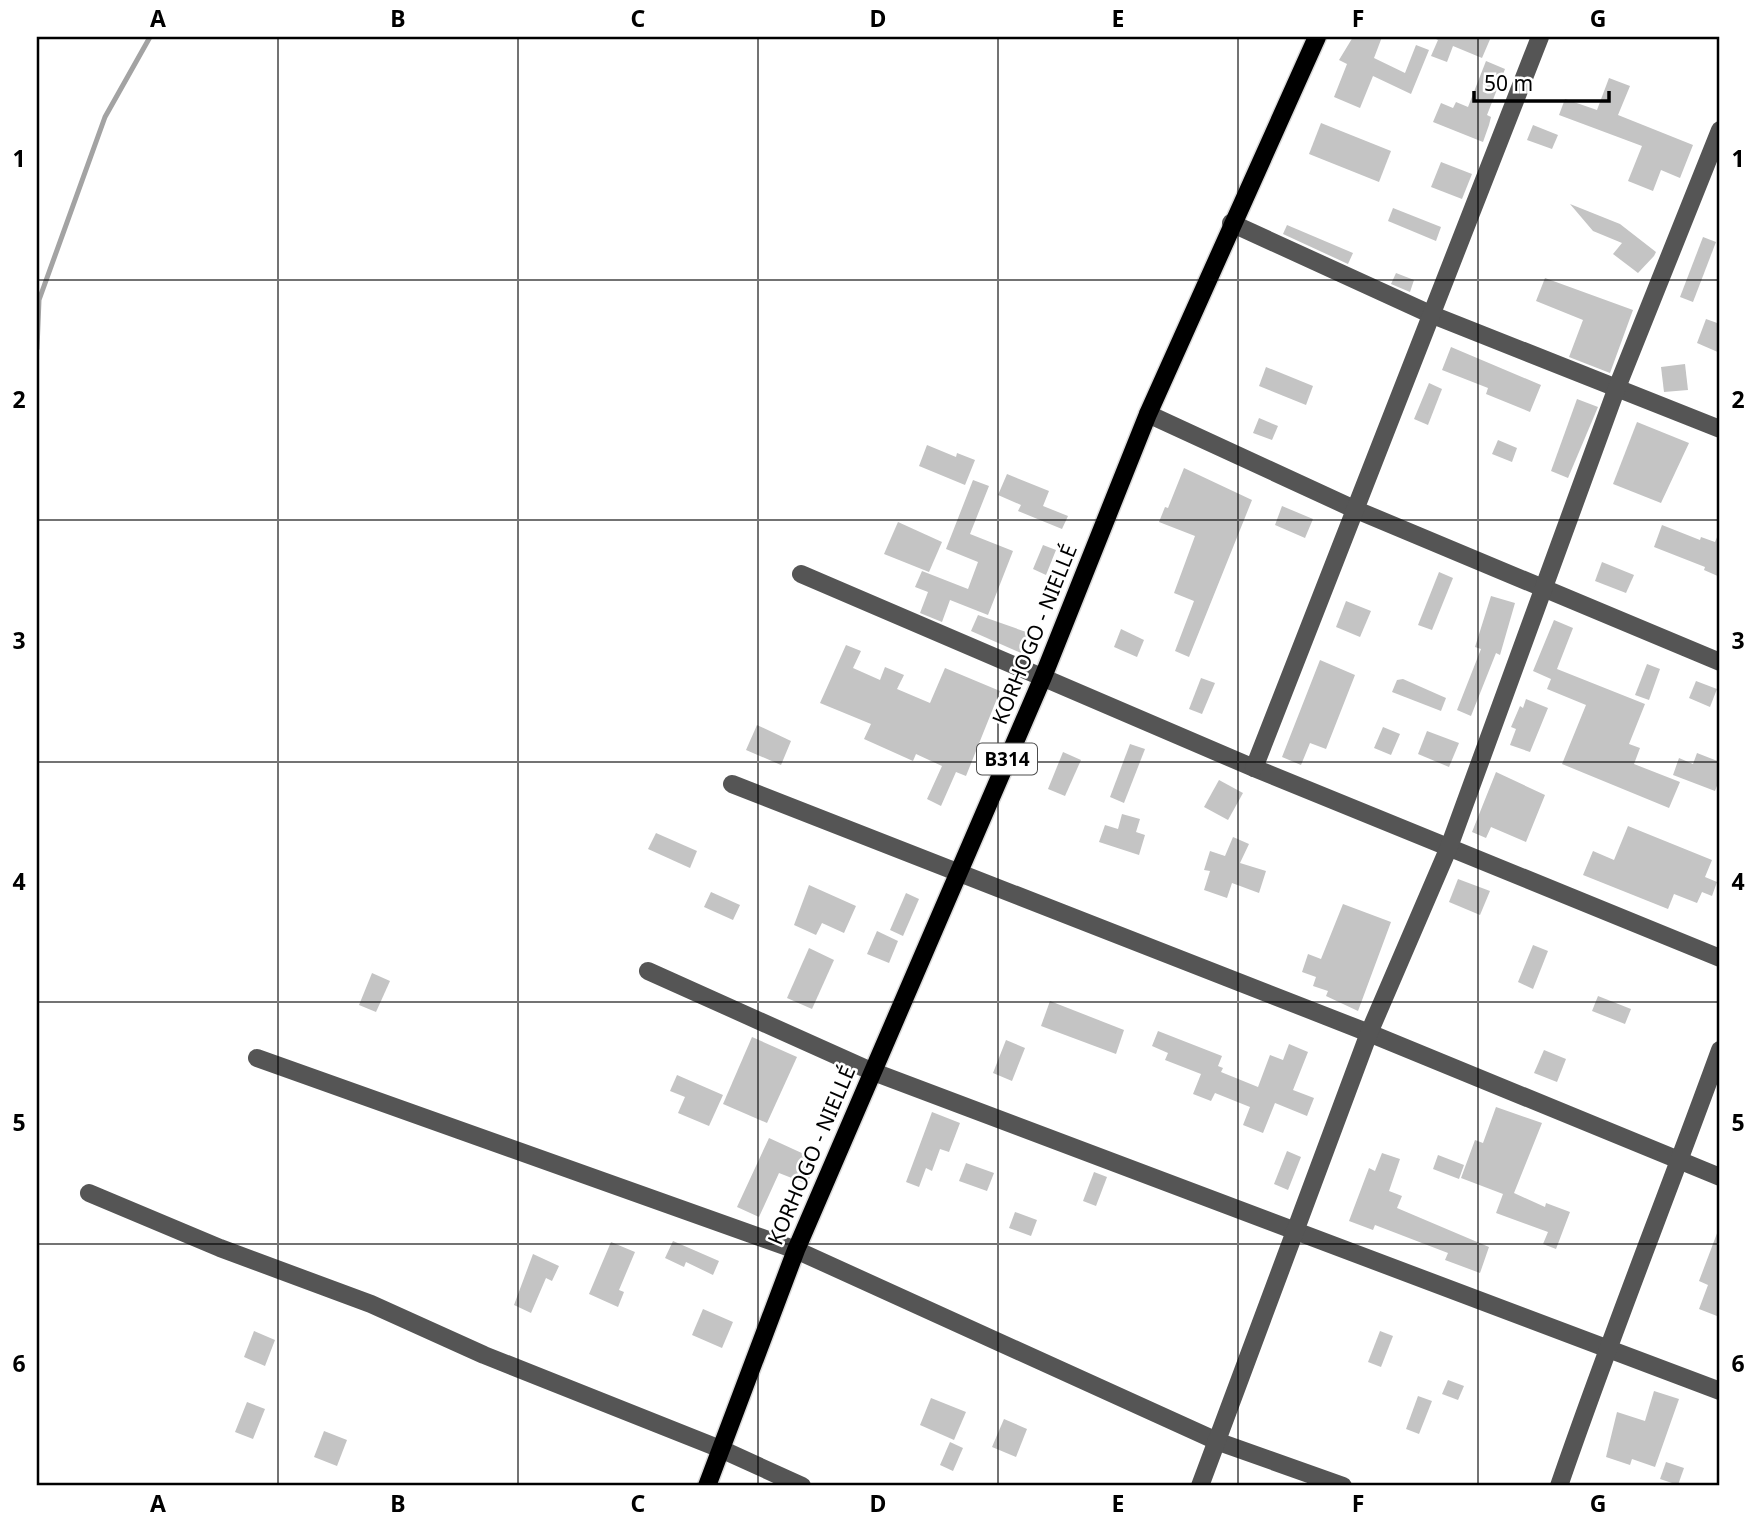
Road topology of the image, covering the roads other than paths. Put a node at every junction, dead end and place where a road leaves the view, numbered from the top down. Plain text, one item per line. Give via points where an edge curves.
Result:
1 (1317, 37) edge
2 (1540, 37) edge
3 (1720, 130) edge
4 (1231, 223) junction
5 (1430, 314) junction
6 (1616, 390) junction
7 (1148, 414) junction
8 (1720, 429) edge
9 (1354, 509) junction
10 (801, 574) dead end
11 (1542, 590) junction
12 (1720, 662) edge
13 (1043, 677) junction
14 (1254, 768) junction
15 (732, 784) dead end
16 (1449, 847) junction
17 (958, 870) junction
18 (1720, 958) edge
19 (648, 971) dead end
20 (1368, 1033) junction
21 (1720, 1051) edge
22 (257, 1058) dead end
23 (871, 1072) junction
24 (1680, 1161) junction
25 (1720, 1177) edge
26 (89, 1193) dead end
27 (1294, 1231) junction
28 (796, 1250) junction
29 (1606, 1350) junction
30 (1720, 1391) edge
31 (1219, 1443) junction
32 (723, 1450) junction
33 (707, 1486) edge
34 (802, 1486) edge
35 (1200, 1486) edge
36 (1343, 1486) edge
37 (1559, 1486) edge

1 - 4 main road, KORHOGO - NIELLÉ / B314
2 - 5 street
3 - 6 street
4 - 5 street
4 - 7 main road, KORHOGO - NIELLÉ / B314
5 - 6 street
5 - 9 street
6 - 8 street
6 - 11 street
7 - 9 street
7 - 13 main road, KORHOGO - NIELLÉ / B314
9 - 11 street
9 - 14 street
10 - 13 street
11 - 12 street
11 - 16 street
13 - 14 street
13 - 17 main road, KORHOGO - NIELLÉ / B314
14 - 16 street
15 - 17 street
16 - 18 street
16 - 20 street
17 - 20 street
17 - 23 main road, KORHOGO - NIELLÉ / B314
19 - 23 street
20 - 24 street
20 - 27 street
21 - 24 street
22 - 28 street
23 - 27 street
23 - 28 main road, KORHOGO - NIELLÉ / B314
24 - 25 street
24 - 29 street
26 - 32 street
27 - 29 street
27 - 31 street
28 - 31 street
28 - 32 main road, KORHOGO - NIELLÉ / B314
29 - 30 street
29 - 37 street
31 - 35 street
31 - 36 street
32 - 33 main road, KORHOGO - NIELLÉ / B314
32 - 34 street

